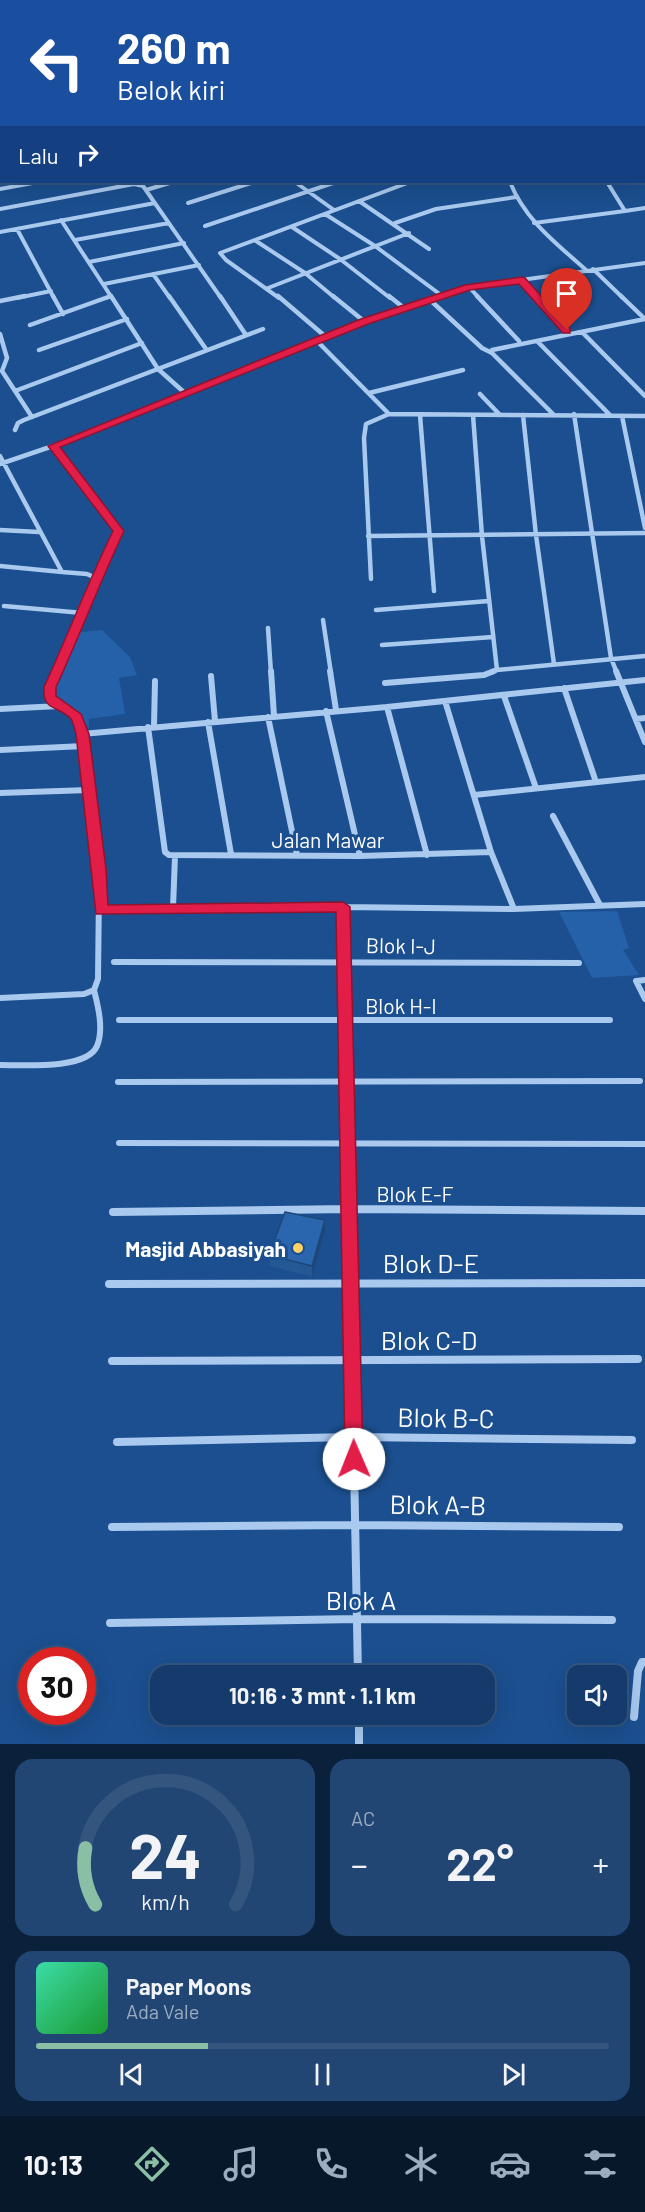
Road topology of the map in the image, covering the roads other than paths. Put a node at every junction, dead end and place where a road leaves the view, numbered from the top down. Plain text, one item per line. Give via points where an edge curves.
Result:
1 (33, 183) edge
2 (168, 183) edge
3 (251, 183) edge
4 (296, 183) edge
5 (333, 183) edge
6 (407, 183) edge
7 (510, 183) edge
8 (608, 183) edge
9 (0, 189) edge
10 (146, 190) junction
11 (306, 191) junction
12 (516, 197) junction
13 (359, 201) junction
14 (155, 203) junction
15 (188, 203) dead end
16 (645, 208) edge
17 (0, 209) edge
18 (334, 210) junction
19 (625, 211) junction
20 (325, 214) junction
21 (61, 220) junction
22 (170, 223) junction
23 (394, 223) junction
24 (534, 223) junction
25 (205, 226) dead end
26 (292, 227) junction
27 (17, 229) junction
28 (0, 232) edge
29 (409, 233) junction
30 (75, 240) junction
31 (256, 241) junction
32 (184, 243) junction
33 (375, 246) junction
34 (429, 249) dead end
35 (340, 259) junction
36 (89, 262) junction
37 (645, 263) edge
38 (199, 265) junction
39 (586, 270) junction
40 (593, 270) junction
41 (305, 273) junction
42 (153, 274) junction
43 (522, 280) junction
44 (104, 284) junction
45 (469, 287) junction
46 (268, 288) junction
47 (51, 291) junction
48 (441, 295) junction
49 (111, 296) junction
50 (429, 299) junction
51 (0, 301) edge
52 (404, 308) junction
53 (63, 314) junction
54 (127, 319) junction
55 (645, 319) edge
56 (365, 321) junction
57 (30, 325) dead end
58 (263, 329) dead end
59 (567, 330) dead end
60 (582, 332) junction
61 (0, 334) edge
62 (246, 335) junction
63 (326, 337) junction
64 (317, 341) junction
65 (519, 341) dead end
66 (538, 342) junction
67 (142, 343) junction
68 (39, 350) dead end
69 (206, 350) junction
70 (492, 352) junction
71 (158, 369) junction
72 (462, 370) dead end
73 (15, 391) junction
74 (369, 393) junction
75 (186, 394) junction
76 (480, 394) dead end
77 (645, 396) edge
78 (389, 414) junction
79 (553, 414) junction
80 (574, 414) junction
81 (420, 415) junction
82 (473, 415) junction
83 (500, 415) junction
84 (524, 415) junction
85 (609, 415) junction
86 (622, 416) junction
87 (645, 416) edge
88 (32, 417) junction
89 (15, 430) dead end
90 (53, 446) junction
91 (0, 456) edge
92 (2, 464) edge
93 (645, 528) edge
94 (0, 530) edge
95 (39, 532) junction
96 (645, 533) edge
97 (536, 535) junction
98 (591, 535) junction
99 (368, 536) junction
100 (431, 536) junction
101 (482, 536) junction
102 (0, 566) edge
103 (62, 572) junction
104 (96, 578) junction
105 (371, 579) dead end
106 (434, 591) dead end
107 (489, 601) junction
108 (4, 606) dead end
109 (376, 610) dead end
110 (83, 614) junction
111 (322, 620) dead end
112 (268, 628) dead end
113 (493, 637) junction
114 (382, 645) dead end
115 (645, 656) edge
116 (611, 658) junction
117 (554, 664) junction
118 (497, 670) junction
119 (211, 676) dead end
120 (645, 680) edge
121 (155, 681) dead end
122 (385, 683) dead end
123 (619, 683) junction
124 (564, 688) junction
125 (504, 696) junction
126 (445, 701) junction
127 (60, 706) junction
128 (387, 707) junction
129 (0, 709) edge
130 (336, 710) junction
131 (326, 711) junction
132 (271, 717) junction
133 (645, 718) edge
134 (636, 719) junction
135 (211, 722) junction
136 (151, 727) junction
137 (82, 734) junction
138 (645, 742) edge
139 (84, 746) junction
140 (0, 750) edge
141 (645, 777) edge
142 (596, 782) junction
143 (536, 788) junction
144 (89, 790) junction
145 (0, 793) edge
146 (474, 795) junction
147 (553, 816) dead end
148 (492, 852) junction
149 (231, 854) junction
150 (175, 855) junction
151 (297, 855) junction
152 (427, 855) junction
153 (360, 856) junction
154 (645, 904) edge
155 (600, 905) junction
156 (343, 907) junction
157 (173, 908) junction
158 (514, 909) junction
159 (101, 910) junction
160 (344, 961) junction
161 (114, 962) dead end
162 (579, 963) dead end
163 (645, 980) edge
164 (94, 990) junction
165 (0, 998) edge
166 (645, 999) edge
167 (119, 1020) dead end
168 (610, 1020) dead end
169 (345, 1021) junction
170 (0, 1065) edge
171 (346, 1081) junction
172 (640, 1081) dead end
173 (118, 1082) dead end
174 (118, 1143) dead end
175 (348, 1143) junction
176 (645, 1144) edge
177 (349, 1209) junction
178 (645, 1211) edge
179 (113, 1212) dead end
180 (350, 1283) junction
181 (645, 1283) edge
182 (109, 1284) dead end
183 (638, 1359) dead end
184 (352, 1360) junction
185 (112, 1361) dead end
186 (353, 1437) junction
187 (632, 1440) dead end
188 (117, 1442) dead end
189 (355, 1525) junction
190 (112, 1527) dead end
191 (619, 1527) dead end
192 (357, 1619) junction
193 (612, 1620) dead end
194 (110, 1623) dead end
195 (645, 1662) edge
196 (358, 1665) edge
197 (634, 1717) dead end
198 (359, 1725) edge
199 (359, 1744) edge

1 - 9 street
2 - 10 street
3 - 15 street
4 - 11 street
5 - 11 street
6 - 13 street
7 - 12 street
8 - 19 street
10 - 14 street
10 - 17 street via 134,184
11 - 18 street
11 - 25 street
12 - 23 street via 436,210
12 - 24 street
13 - 18 street
13 - 23 street
14 - 21 street
14 - 22 street
16 - 19 street
18 - 20 street
19 - 24 street
20 - 26 street
20 - 33 street
21 - 27 street
21 - 30 street
22 - 30 street
22 - 32 street
23 - 29 street
24 - 39 street
26 - 31 street
26 - 35 street
27 - 28 street
27 - 47 street
29 - 33 street
29 - 34 street
30 - 36 street
31 - 41 street
31 - 46 street via 220,253
32 - 36 street
32 - 38 street
33 - 35 street
33 - 48 street
35 - 41 street
35 - 52 street
36 - 44 street
37 - 40 street
38 - 42 street
38 - 62 street
39 - 40 street
39 - 43 street
40 - 55 street
41 - 46 street
41 - 56 street
42 - 44 street
42 - 69 street
43 - 45 street
43 - 59 street
44 - 49 street
45 - 48 street
45 - 65 street
46 - 63 street
47 - 51 street
47 - 53 street
48 - 50 street
49 - 53 street
49 - 54 street
50 - 52 street
50 - 70 street via 477,344
52 - 56 street
53 - 57 street
54 - 67 street
54 - 68 street
55 - 60 street
56 - 63 street
58 - 62 street
60 - 66 street
60 - 77 street
61 - 73 street via 7,358 2,371
62 - 69 street
63 - 64 street
64 - 74 street
64 - 75 street
66 - 70 street
66 - 85 street
67 - 71 street
67 - 73 street
69 - 71 street
70 - 79 street
71 - 75 street
71 - 88 street
72 - 74 street
73 - 88 street
74 - 78 street
75 - 90 street
76 - 83 street
78 - 81 street
78 - 99 street via 366,424
79 - 80 street
79 - 84 street
80 - 85 street
80 - 98 street
81 - 82 street
81 - 100 street
82 - 83 street
82 - 101 street
83 - 84 street
84 - 97 street
85 - 86 street
86 - 87 street
86 - 93 street
88 - 89 street via 18,423
90 - 92 street
90 - 104 street via 118,531
91 - 92 street
92 - 95 street
94 - 95 street
95 - 103 street
96 - 98 street
97 - 98 street
97 - 101 street
97 - 117 street
98 - 116 street
99 - 100 street
99 - 105 street
100 - 101 street
100 - 106 street
101 - 107 street
102 - 103 street
103 - 104 street
104 - 110 street
107 - 109 street
107 - 113 street
108 - 110 street
110 - 127 street via 50,687 50,696
111 - 130 street
112 - 132 street
113 - 114 street
113 - 118 street
115 - 116 street
116 - 117 street
116 - 123 street
117 - 118 street
118 - 122 street via 484,675
119 - 135 street
120 - 123 street
121 - 136 street
123 - 124 street
123 - 134 street
124 - 125 street
124 - 142 street
125 - 126 street
125 - 143 street
126 - 128 street
126 - 146 street
127 - 129 street
127 - 137 street via 76,717
128 - 130 street
128 - 152 street
130 - 131 street
131 - 132 street
131 - 153 street
132 - 135 street
132 - 151 street
133 - 134 street
134 - 138 street
135 - 136 street
135 - 149 street
136 - 137 street
136 - 150 street, Jalan Mawar via 165,852
137 - 139 street
139 - 140 street
139 - 144 street
141 - 142 street
142 - 143 street
143 - 146 street
144 - 145 street
144 - 159 street
146 - 148 street
147 - 155 street
148 - 152 street, Jalan Mawar
148 - 158 street
149 - 150 street, Jalan Mawar
149 - 151 street, Jalan Mawar
150 - 157 street
151 - 153 street, Jalan Mawar
152 - 153 street, Jalan Mawar
154 - 155 street
155 - 158 street
156 - 157 street
156 - 158 street
156 - 160 street
157 - 159 street
159 - 164 street
160 - 161 street, Blok I-J
160 - 162 street, Blok I-J
160 - 169 street
163 - 166 street via 636,981
164 - 165 street via 68,996
164 - 170 street via 99,1009 97,1047 92,1054 74,1062
167 - 169 street, Blok H-I
168 - 169 street, Blok H-I
169 - 171 street
171 - 172 street
171 - 173 street
171 - 175 street
174 - 175 street
175 - 176 street
175 - 177 street
177 - 178 street, Blok E-F
177 - 179 street, Blok E-F
177 - 180 street
180 - 181 street, Blok D-E
180 - 182 street, Blok D-E
180 - 184 street
183 - 184 street, Blok C-D
184 - 185 street, Blok C-D
184 - 186 street
186 - 187 street, Blok B-C
186 - 188 street, Blok B-C
186 - 189 street
189 - 190 street, Blok A-B
189 - 191 street, Blok A-B
189 - 192 street
192 - 193 street, Blok A
192 - 194 street, Blok A
192 - 196 street
195 - 197 street via 638,1671
198 - 199 street

